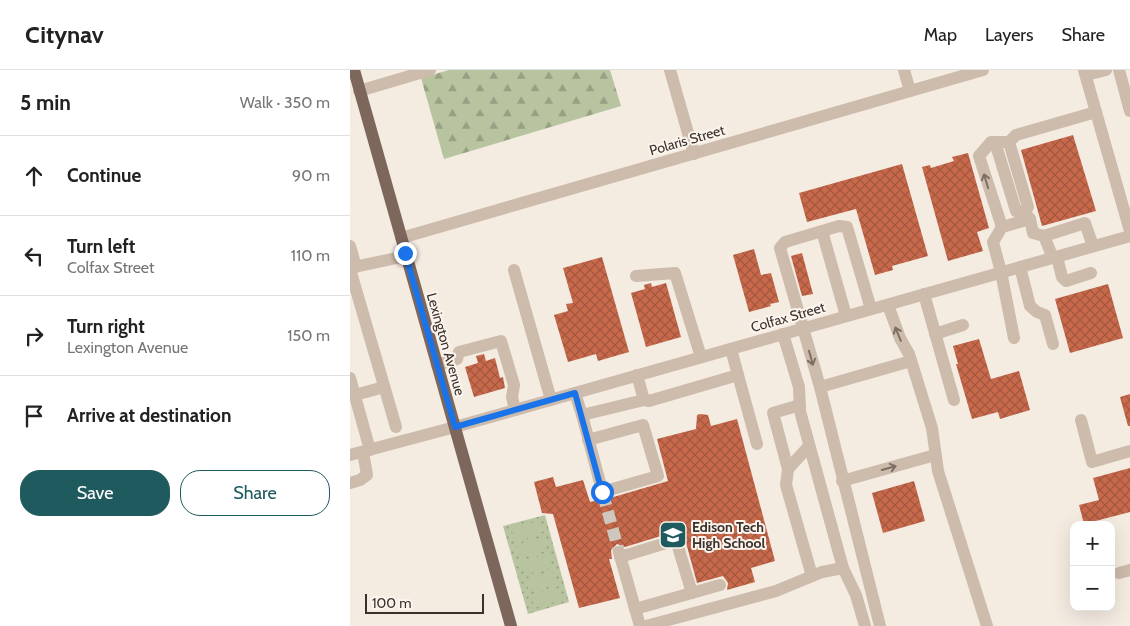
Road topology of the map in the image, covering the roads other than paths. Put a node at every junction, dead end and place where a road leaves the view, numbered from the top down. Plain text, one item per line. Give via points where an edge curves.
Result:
1 (354, 70) edge
2 (430, 70) edge
3 (670, 70) edge
4 (904, 70) edge
5 (983, 70) edge
6 (1106, 70) edge
7 (1118, 70) edge
8 (1085, 73) edge
9 (359, 90) junction
10 (910, 91) junction
11 (1130, 111) edge
12 (1096, 112) junction
13 (996, 142) junction
14 (1009, 142) junction
15 (694, 154) junction
16 (1027, 215) junction
17 (1002, 227) junction
18 (822, 231) junction
19 (1130, 231) edge
20 (1044, 236) junction
21 (1130, 236) edge
22 (401, 238) junction
23 (350, 246) edge
24 (1093, 246) junction
25 (406, 256) junction
26 (1055, 257) junction
27 (1020, 267) junction
28 (352, 268) edge
29 (514, 270) dead end
30 (1001, 272) junction
31 (1091, 273) dead end
32 (636, 276) dead end
33 (924, 294) junction
34 (1029, 303) junction
35 (888, 304) junction
36 (871, 309) junction
37 (1008, 310) junction
38 (846, 316) junction
39 (963, 325) dead end
40 (803, 328) junction
41 (783, 334) junction
42 (935, 334) junction
43 (1014, 338) dead end
44 (1054, 344) dead end
45 (731, 349) junction
46 (701, 357) junction
47 (911, 361) junction
48 (436, 365) junction
49 (738, 374) junction
50 (637, 376) junction
51 (350, 378) edge
52 (384, 387) junction
53 (820, 387) junction
54 (575, 393) junction
55 (355, 396) junction
56 (551, 400) junction
57 (644, 400) junction
58 (954, 400) dead end
59 (800, 405) junction
60 (515, 410) junction
61 (582, 415) junction
62 (1081, 420) dead end
63 (396, 426) dead end
64 (455, 427) junction
65 (588, 440) junction
66 (757, 444) dead end
67 (809, 446) junction
68 (1130, 450) edge
69 (367, 451) junction
70 (936, 454) junction
71 (350, 455) edge
72 (788, 469) junction
73 (842, 481) junction
74 (350, 483) edge
75 (843, 568) junction
76 (812, 576) junction
77 (720, 585) dead end
78 (692, 593) junction
79 (635, 609) junction
80 (511, 626) edge
81 (640, 626) edge
82 (646, 626) edge
83 (865, 626) edge
84 (880, 626) edge
85 (987, 626) edge

1 - 9 main road, Lexington Avenue
2 - 9 street
3 - 15 street
4 - 10 street
5 - 10 street, Polaris Street
6 - 8 street
7 - 11 street
8 - 12 street
9 - 22 main road, Lexington Avenue
10 - 15 street, Polaris Street
12 - 14 street via 1016,135
12 - 19 street
13 - 14 street
13 - 16 street via 1016,211
17 -> 13 street via 979,156 992,142
14 - 16 street via 1028,207
15 - 22 street, Polaris Street
16 - 17 street
16 - 20 street via 1033,233
17 - 30 street via 993,242
18 - 36 street via 848,227
18 - 38 street
18 - 40 street via 785,242 780,248
20 - 24 street via 1085,223
20 - 26 street
21 - 24 street, Colfax Street
22 - 25 main road, Lexington Avenue
23 - 28 street
24 - 26 street, Colfax Street
25 - 28 street
25 - 48 main road, Lexington Avenue
26 - 27 street, Colfax Street
26 - 31 street via 1066,281
27 - 30 street, Colfax Street
27 - 34 street
28 - 52 street
29 - 56 street
30 - 33 street, Colfax Street
30 - 37 street
32 - 46 street via 675,273
33 - 35 street, Colfax Street
33 - 42 street
34 - 37 street
34 - 44 street via 1045,315
35 - 36 street, Colfax Street
47 -> 35 street
36 - 38 street, Colfax Street
37 - 43 street
38 - 40 street, Colfax Street
39 - 42 street
40 - 41 street, Colfax Street
40 -> 53 street
41 - 45 street, Colfax Street
41 - 59 street via 799,387
42 - 58 street
45 - 46 street, Colfax Street
45 - 49 street
46 - 50 street, Colfax Street
47 - 53 street
47 - 70 street via 932,428
48 - 60 street via 457,359 460,352 502,340 514,384
48 - 64 main road, Lexington Avenue
49 - 57 street via 650,401
49 - 66 street
50 - 54 street, Colfax Street
50 - 57 street
51 - 55 street
52 - 55 street
52 - 63 street
53 - 73 street
54 - 56 street, Colfax Street
54 - 61 street
55 - 69 street
56 - 60 street, Colfax Street
57 - 61 street
59 - 67 street
59 - 72 street via 773,413
60 - 64 street, Colfax Street
61 - 65 street
62 - 68 street via 1092,462
64 - 69 street, Colfax Street
64 - 80 main road, Lexington Avenue
65 - 65 street via 603,493 658,476 643,425
67 - 72 street
67 - 75 street
69 - 71 street, Colfax Street
69 - 74 street via 367,475
73 -> 70 street
70 - 85 street via 938,471
72 - 76 street via 786,485
73 - 84 street
75 - 76 street
75 - 83 street via 856,595
76 - 82 street via 776,591
77 - 78 street
78 - 79 street
78 - 79 street via 676,540 620,554
79 - 81 street

